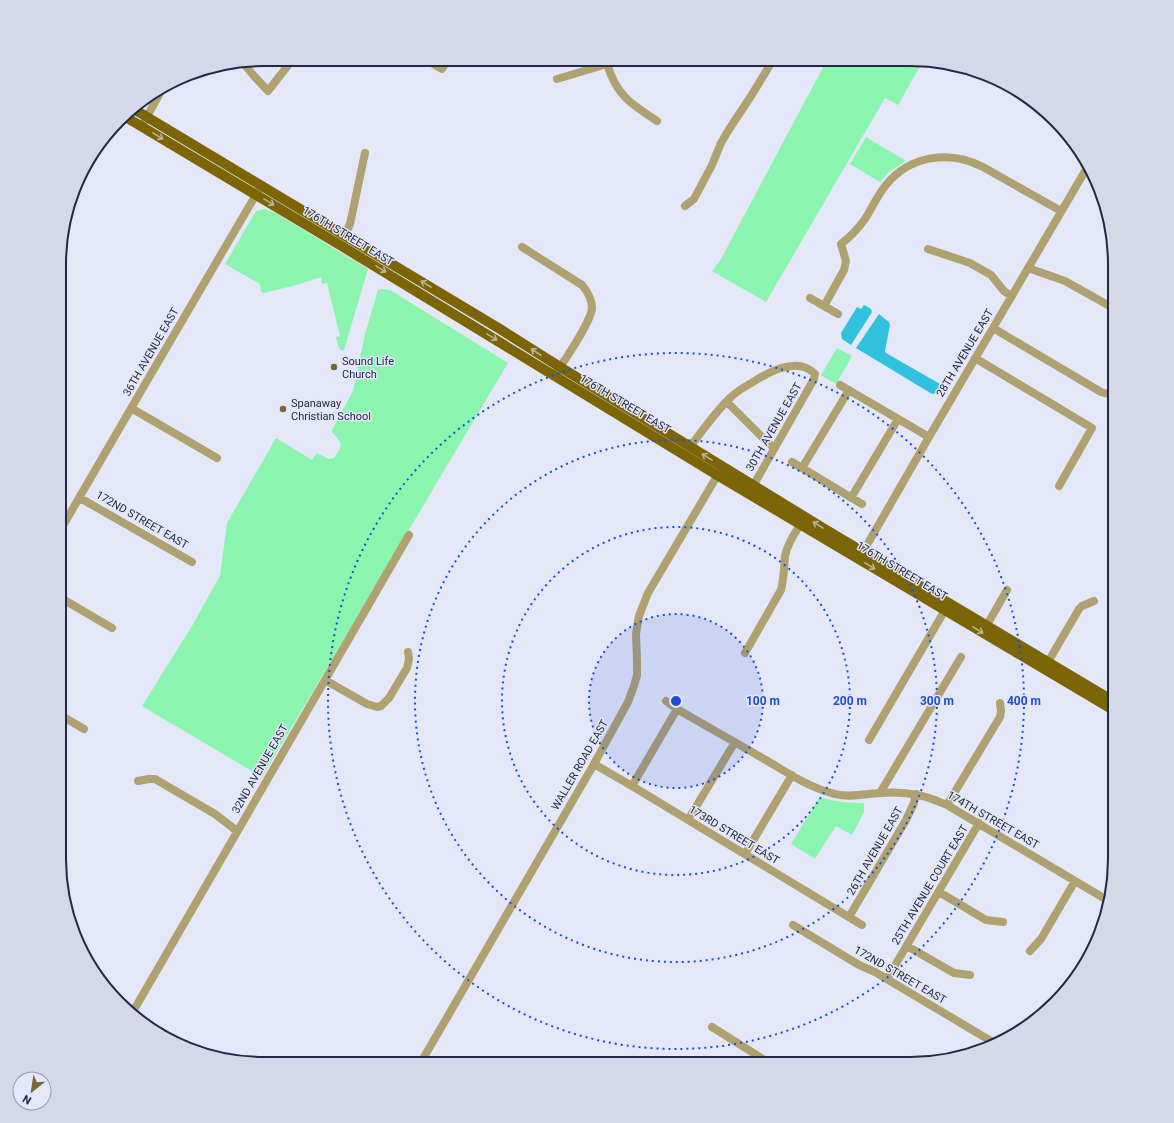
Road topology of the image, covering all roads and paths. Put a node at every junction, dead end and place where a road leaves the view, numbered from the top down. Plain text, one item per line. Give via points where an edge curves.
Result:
1 (287, 66) edge
2 (594, 66) edge
3 (607, 66) edge
4 (770, 66) edge
5 (246, 67) edge
6 (557, 79) dead end
7 (158, 97) edge
8 (137, 113) edge
9 (131, 118) edge
10 (144, 121) junction
11 (657, 121) dead end
12 (365, 153) dead end
13 (1085, 171) edge
14 (259, 190) junction
15 (685, 206) dead end
16 (1061, 211) junction
17 (345, 235) junction
18 (522, 247) dead end
19 (928, 249) dead end
20 (1028, 268) junction
21 (1011, 296) junction
22 (810, 298) dead end
23 (824, 306) junction
24 (1108, 306) edge
25 (838, 314) dead end
26 (993, 328) junction
27 (975, 358) junction
28 (558, 371) junction
29 (840, 385) dead end
30 (849, 390) junction
31 (1108, 394) edge
32 (727, 402) junction
33 (131, 408) junction
34 (898, 419) junction
35 (929, 436) junction
36 (690, 447) junction
37 (774, 448) junction
38 (217, 458) dead end
39 (792, 462) dead end
40 (802, 468) junction
41 (720, 471) junction
42 (753, 486) junction
43 (1059, 486) dead end
44 (80, 498) junction
45 (851, 498) junction
46 (862, 504) dead end
47 (66, 521) edge
48 (800, 525) junction
49 (409, 535) dead end
50 (824, 539) junction
51 (863, 552) junction
52 (192, 562) dead end
53 (1007, 590) dead end
54 (66, 601) edge
55 (1094, 601) dead end
56 (945, 610) junction
57 (987, 625) junction
58 (112, 628) dead end
59 (1012, 650) junction
60 (408, 652) dead end
61 (745, 652) dead end
62 (961, 657) dead end
63 (1052, 665) junction
64 (325, 680) junction
65 (1108, 698) edge
66 (666, 701) dead end
67 (1000, 703) dead end
68 (1108, 707) edge
69 (678, 709) junction
70 (66, 718) edge
71 (84, 729) dead end
72 (869, 740) dead end
73 (735, 742) junction
74 (594, 764) junction
75 (792, 775) junction
76 (138, 781) dead end
77 (632, 786) junction
78 (880, 793) junction
79 (916, 794) junction
80 (947, 805) junction
81 (688, 820) junction
82 (979, 823) junction
83 (237, 831) junction
84 (745, 854) junction
85 (1075, 881) junction
86 (939, 892) junction
87 (1104, 898) edge
88 (849, 917) junction
89 (1003, 922) dead end
90 (793, 925) dead end
91 (862, 925) dead end
92 (907, 946) junction
93 (1030, 952) dead end
94 (970, 974) dead end
95 (887, 979) junction
96 (135, 1009) edge
97 (712, 1027) dead end
98 (990, 1040) edge
99 (424, 1057) edge
100 (760, 1057) edge

1 - 5 street via 268,91
2 - 6 street
3 - 11 street via 612,79 624,96 636,108
4 - 15 street via 721,143 694,199
7 - 10 street
8 - 10 main road, 176TH STREET EAST
9 - 10 main road, 176TH STREET EAST
10 - 14 main road, 176TH STREET EAST
12 - 17 street via 350,224
13 - 16 street, 28TH AVENUE EAST
14 - 17 main road, 176TH STREET EAST
14 -> 28 main road, 176TH STREET EAST
14 - 33 street, 36TH AVENUE EAST
16 - 20 street, 28TH AVENUE EAST
16 - 23 street via 973,162 957,158 924,159 912,164 886,185 856,231 841,244 846,261 844,270
28 -> 17 main road, 176TH STREET EAST via 500,329
18 - 28 street via 582,285 590,297 590,317
19 - 21 street via 970,263 990,275
20 - 21 street, 28TH AVENUE EAST
20 - 24 street via 1065,281
21 - 26 street, 28TH AVENUE EAST
22 - 23 street
23 - 25 street
26 - 27 street, 28TH AVENUE EAST
26 - 31 street
27 - 35 street, 28TH AVENUE EAST
27 - 43 street via 1092,428
28 - 36 main road, 176TH STREET EAST
28 - 41 main road, 176TH STREET EAST
29 - 30 street
30 - 34 street
30 - 40 street
32 - 36 street
32 - 37 street
32 - 37 street, 30TH AVENUE EAST via 765,374 796,366 812,371 815,374 814,379
33 - 38 street
33 - 44 street, 36TH AVENUE EAST
34 - 35 street
34 - 45 street
35 - 51 street, 28TH AVENUE EAST
41 -> 36 main road, 176TH STREET EAST
37 - 42 street, 30TH AVENUE EAST
39 - 40 street
40 - 45 street
41 - 42 main road, 176TH STREET EAST
41 - 48 main road, 176TH STREET EAST
41 - 74 street, WALLER ROAD EAST via 646,598 636,634 638,661 634,686 622,714
51 -> 42 main road, 176TH STREET EAST
44 - 47 street, 36TH AVENUE EAST
44 - 52 street, 172ND STREET EAST
45 - 46 street
48 - 50 main road, 176TH STREET EAST
48 - 61 street via 788,547 781,590
49 - 64 street, 32ND AVENUE EAST
50 - 51 main road via 832,538 858,554
50 -> 56 main road, 176TH STREET EAST
51 - 57 main road, 176TH STREET EAST
53 - 57 street
54 - 58 street
55 - 63 street via 1079,609
56 -> 59 main road, 176TH STREET EAST
56 - 72 street
57 - 63 main road, 176TH STREET EAST
59 - 63 main road via 1018,648 1052,669
59 - 68 main road, 176TH STREET EAST
60 - 64 street via 407,668 389,698 381,706 367,704
62 - 78 street
63 - 65 main road, 176TH STREET EAST
64 - 83 street, 32ND AVENUE EAST
66 - 69 street, 174TH STREET EAST
67 - 80 street via 1000,717
69 - 73 street, 174TH STREET EAST
69 - 77 street
70 - 71 street
73 - 75 street, 174TH STREET EAST
73 - 81 street
74 - 77 street, 173RD STREET EAST
74 - 99 street, WALLER ROAD EAST
75 - 78 street, 174TH STREET EAST via 816,788 836,794 860,796
75 - 84 street
76 - 83 street via 155,780 215,814
77 - 81 street, 173RD STREET EAST
78 - 79 street, 174TH STREET EAST
79 - 80 street, 174TH STREET EAST
79 - 88 street, 26TH AVENUE EAST via 906,820
80 - 82 street, 174TH STREET EAST
81 - 84 street, 173RD STREET EAST
82 - 85 street, 174TH STREET EAST
82 - 86 street, 25TH AVENUE COURT EAST
83 - 96 street, 32ND AVENUE EAST
84 - 88 street, 173RD STREET EAST
85 - 87 street, 174TH STREET EAST
85 - 93 street via 1041,939
86 - 89 street via 986,920
86 - 92 street, 25TH AVENUE COURT EAST
88 - 91 street, 173RD STREET EAST
90 - 95 street, 172ND STREET EAST
92 - 94 street via 954,973
92 - 95 street, 25TH AVENUE COURT EAST
95 - 98 street, 172ND STREET EAST
97 - 100 street

